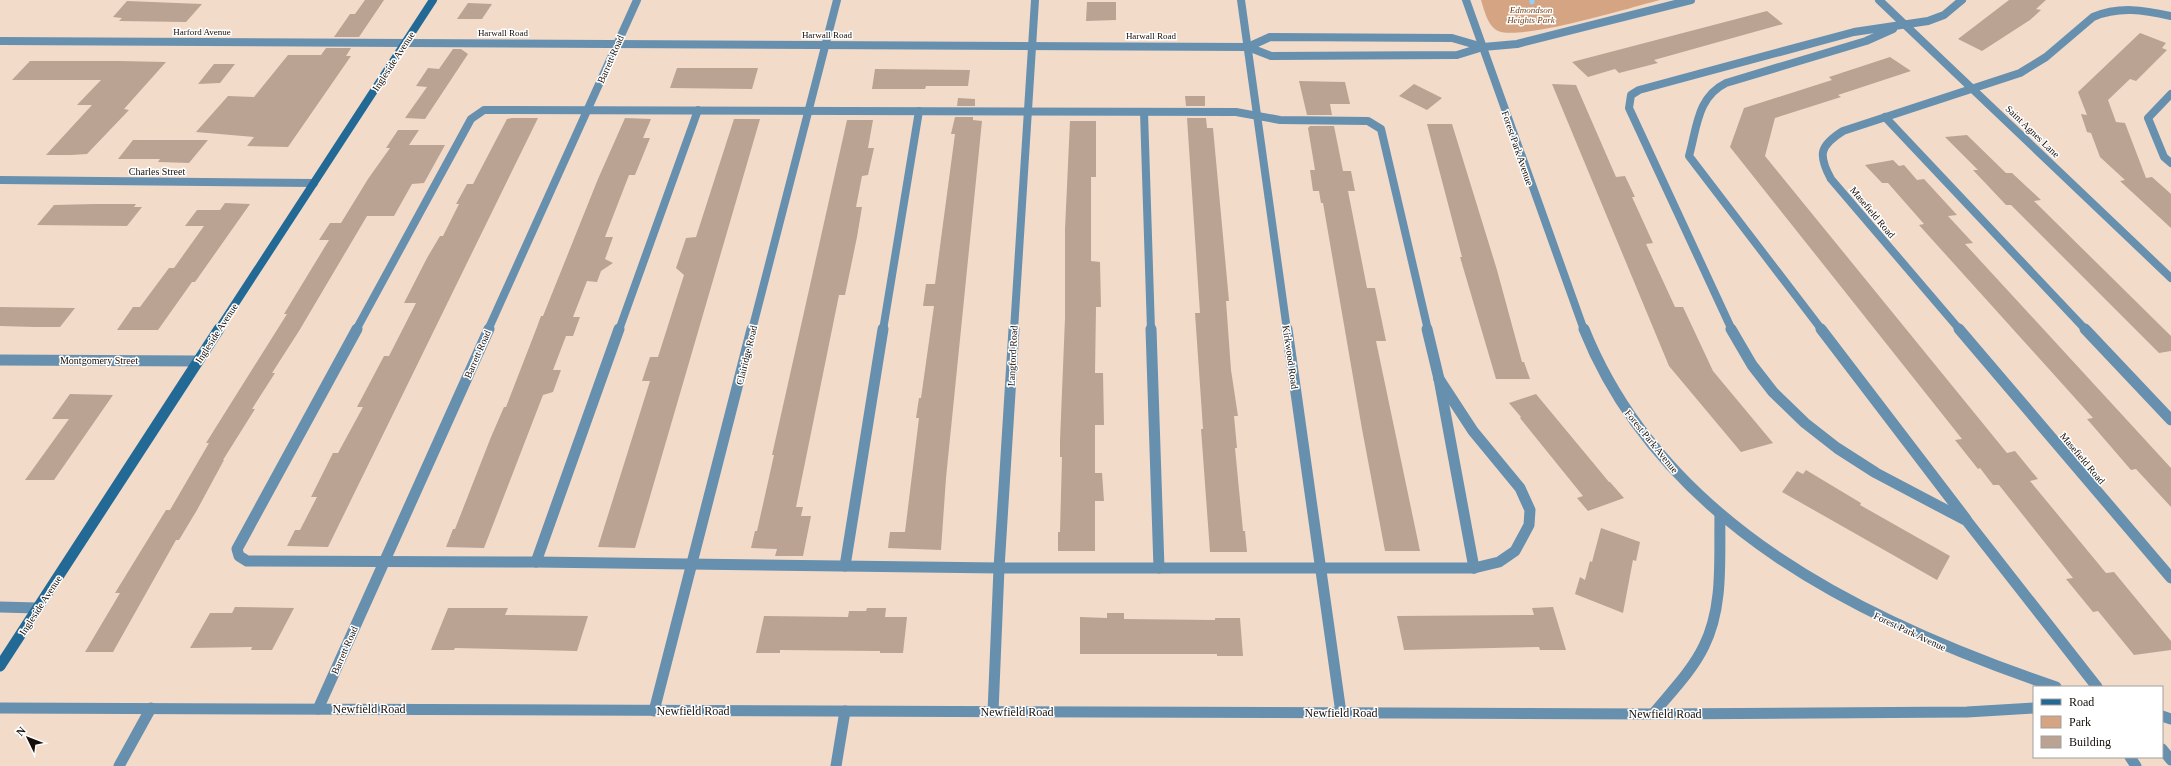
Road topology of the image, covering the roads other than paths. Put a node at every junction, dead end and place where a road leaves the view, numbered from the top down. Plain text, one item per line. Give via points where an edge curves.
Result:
1 (433, 0) edge
2 (637, 0) edge
3 (837, 0) edge
4 (1035, 0) edge
5 (1241, 0) edge
6 (1466, 0) edge
7 (1691, 0) edge
8 (1880, 0) edge
9 (1962, 0) edge
10 (2171, 16) edge
11 (1904, 24) junction
12 (0, 41) edge
13 (405, 43) junction
14 (617, 44) junction
15 (825, 44) junction
16 (1033, 46) junction
17 (1248, 47) junction
18 (1483, 47) junction
19 (1973, 89) junction
20 (2171, 94) edge
21 (588, 110) junction
22 (698, 110) junction
23 (919, 110) junction
24 (808, 111) junction
25 (1027, 112) junction
26 (1144, 112) junction
27 (1257, 116) junction
28 (1885, 117) junction
29 (2171, 163) edge
30 (0, 180) edge
31 (314, 183) junction
32 (2171, 278) edge
33 (0, 360) edge
34 (198, 361) junction
35 (1439, 379) junction
36 (2171, 420) edge
37 (1720, 514) junction
38 (1968, 522) junction
39 (382, 562) junction
40 (536, 562) junction
41 (692, 564) junction
42 (845, 566) junction
43 (999, 568) junction
44 (1159, 568) junction
45 (1320, 568) junction
46 (1474, 568) junction
47 (2171, 578) edge
48 (0, 607) edge
49 (38, 608) junction
50 (0, 666) edge
51 (2053, 686) edge
52 (2096, 686) edge
53 (0, 708) edge
54 (151, 708) junction
55 (2033, 708) edge
56 (318, 709) junction
57 (654, 710) junction
58 (845, 711) junction
59 (993, 712) junction
60 (1341, 714) junction
61 (1653, 714) junction
62 (2163, 750) edge
63 (2171, 760) edge
64 (119, 766) edge
65 (836, 766) edge

1 - 13 main road, Ingleside Avenue
2 - 14 street, Barrett Road
3 - 15 street, Clairidge Road
4 - 16 street, Langford Road
5 - 17 street, Kirkwood Road
6 - 18 street, Forest Park Avenue
7 - 18 street, Harwall Road via 1517,44
8 - 11 street, Saint Agnes Lane
9 - 11 street via 1944,15 1928,21
10 - 19 street, Masefield Road via 2129,9 2103,12 2093,17 2036,65
11 - 19 street, Saint Agnes Lane
11 - 38 street via 1866,41 1714,88 1704,103 1689,156
11 - 38 street via 1854,32 1650,86 1631,95 1629,108 1731,329 1752,365 1773,392 1805,423 1837,448 1876,473
12 - 13 street, Harford Avenue
13 - 14 street, Harwall Road
13 - 31 main road, Ingleside Avenue
14 - 15 street, Harwall Road
14 - 21 street, Barrett Road
15 - 16 street, Harwall Road
15 - 24 street, Clairidge Road
16 - 17 street, Harwall Road
16 - 25 street, Langford Road
17 - 18 street, Harwall Road via 1271,56 1457,55
17 - 18 street, Harwall Road via 1270,37 1452,38
17 - 27 street, Kirkwood Road
18 - 37 street, Forest Park Avenue via 1565,279 1603,372 1649,440 1695,491
19 - 28 street, Masefield Road
19 - 32 street, Saint Agnes Lane
20 - 29 street via 2148,118 2164,157
21 - 22 street
21 - 39 street, Barrett Road
21 - 39 street via 492,109 480,112 471,119 237,549 239,556 247,561
22 - 24 street
22 - 40 street
23 - 24 street
23 - 25 street
23 - 42 street
24 - 41 street, Clairidge Road
25 - 26 street
25 - 43 street, Langford Road
26 - 27 street via 1236,112
26 - 44 street
27 - 35 street via 1280,120 1368,121 1381,129
27 - 45 street, Kirkwood Road
28 - 36 street
28 - 47 street, Masefield Road via 1843,131 1831,138 1823,148 1820,158 1831,179
30 - 31 street, Charles Street
31 - 34 main road, Ingleside Avenue
33 - 34 street, Montgomery Street
34 - 49 main road, Ingleside Avenue
35 - 46 street
35 - 46 street via 1467,424 1520,487 1528,502 1530,521 1513,556
37 - 51 street, Forest Park Avenue via 1792,567 1873,614 1962,655
37 - 61 street via 1716,608 1708,636 1694,663
38 - 52 street
39 - 40 street
39 - 56 street, Barrett Road
40 - 41 street
41 - 42 street
41 - 57 street, Clairidge Road
42 - 43 street
43 - 44 street
43 - 59 street, Langford Road
44 - 45 street
45 - 46 street
45 - 60 street, Kirkwood Road
48 - 49 street
49 - 50 main road, Ingleside Avenue
53 - 54 street, Newfield Road
54 - 56 street, Newfield Road
54 - 64 street
55 - 61 street, Newfield Road via 1967,712
56 - 57 street, Newfield Road
57 - 58 street, Newfield Road
58 - 59 street, Newfield Road
58 - 65 street
59 - 60 street, Newfield Road
60 - 61 street, Newfield Road
62 - 63 street

